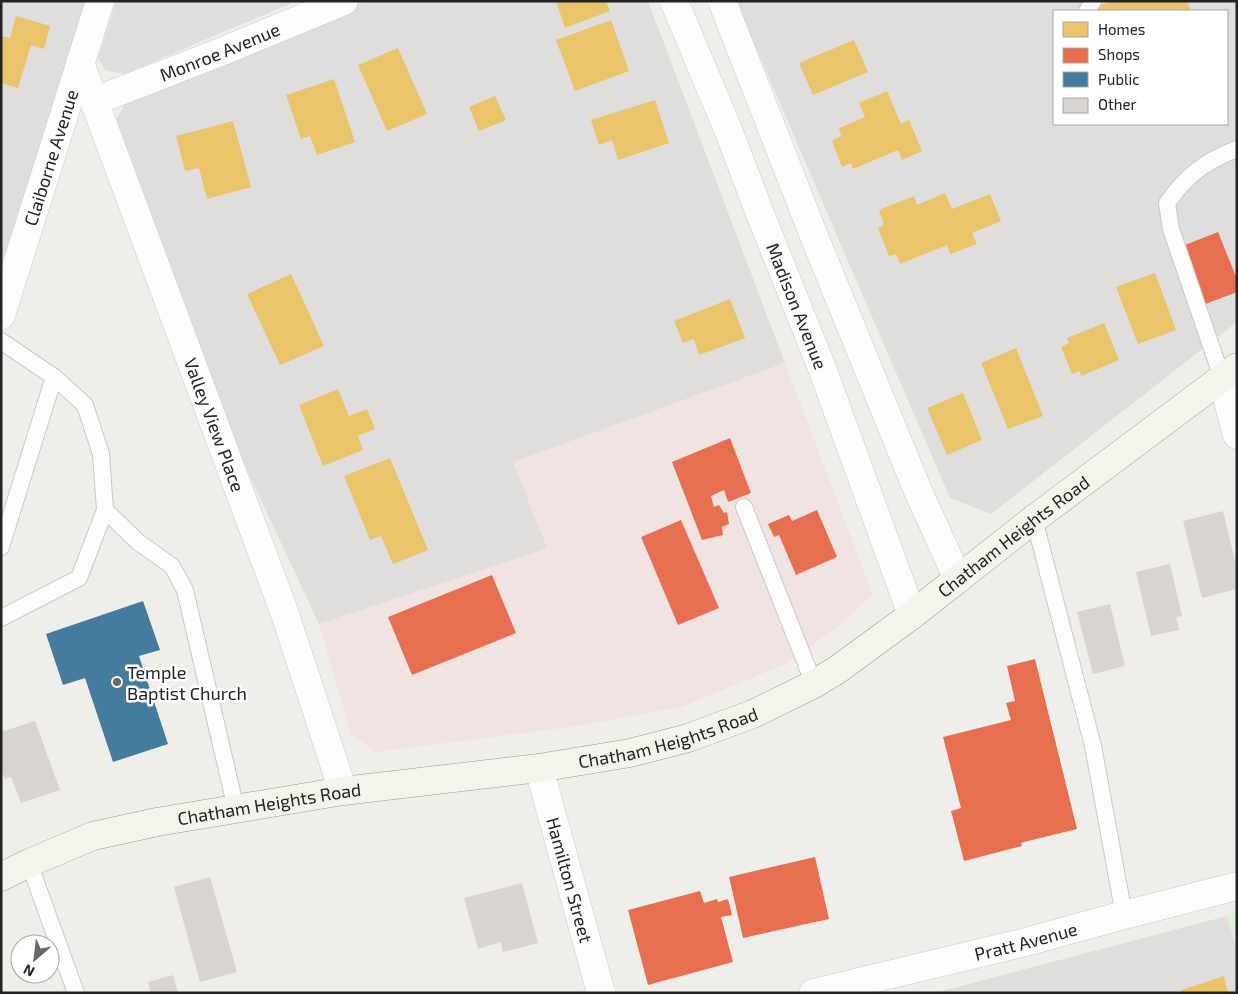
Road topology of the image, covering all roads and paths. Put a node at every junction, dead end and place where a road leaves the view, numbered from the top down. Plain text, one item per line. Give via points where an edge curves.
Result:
1 (100, 1) edge
2 (344, 1) edge
3 (674, 1) edge
4 (722, 1) edge
5 (80, 62) junction
6 (95, 100) junction
7 (1237, 149) edge
8 (1, 315) edge
9 (1, 341) edge
10 (1229, 372) edge
11 (54, 377) junction
12 (1237, 435) edge
13 (744, 507) dead end
14 (105, 510) junction
15 (1034, 520) junction
16 (1, 547) edge
17 (958, 579) junction
18 (912, 615) junction
19 (1, 618) edge
20 (814, 684) junction
21 (539, 768) junction
22 (343, 791) junction
23 (236, 809) junction
24 (29, 863) junction
25 (1, 877) edge
26 (1237, 886) edge
27 (1124, 915) junction
28 (76, 993) edge
29 (601, 993) edge
30 (813, 993) edge

1 - 5 street, Claiborne Avenue
2 - 6 street, Monroe Avenue
3 - 18 street, Madison Avenue via 822,368
4 - 17 street via 814,236
5 - 6 street, Valley View Place
5 - 8 street, Claiborne Avenue
6 - 22 street, Valley View Place via 285,614
7 - 10 lane via 1204,164 1180,185 1167,203 1171,229
9 - 11 lane
10 - 12 street
10 - 15 main road, Chatham Heights Road
11 - 14 lane via 85,405 101,454
11 - 16 lane
13 - 20 lane
14 - 19 lane via 79,578
14 - 23 lane via 138,542 172,566 185,590
15 - 17 main road, Chatham Heights Road
15 - 27 lane via 1093,746
17 - 18 main road, Chatham Heights Road
18 - 20 main road, Chatham Heights Road
20 - 21 main road, Chatham Heights Road via 753,714 688,738 630,753
21 - 22 main road, Chatham Heights Road
21 - 29 street, Hamilton Street
22 - 23 main road, Chatham Heights Road
23 - 24 main road, Chatham Heights Road via 93,836
24 - 25 main road, Chatham Heights Road
24 - 28 lane
26 - 27 street, Pratt Avenue
27 - 30 street, Pratt Avenue

